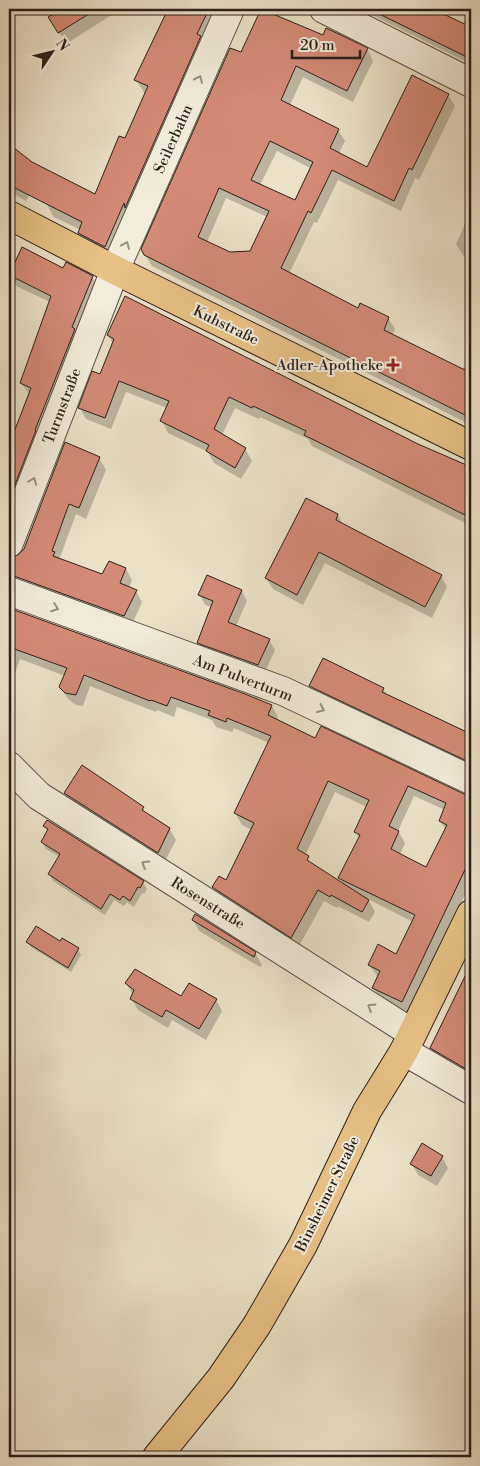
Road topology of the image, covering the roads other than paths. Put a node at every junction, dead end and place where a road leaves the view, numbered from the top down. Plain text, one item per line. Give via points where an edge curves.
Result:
1 (230, 9) edge
2 (324, 9) edge
3 (471, 83) edge
4 (9, 215) edge
5 (115, 270) junction
6 (471, 446) edge
7 (9, 543) edge
8 (9, 591) edge
9 (9, 766) edge
10 (471, 780) edge
11 (471, 914) edge
12 (408, 1042) junction
13 (471, 1090) edge
14 (156, 1457) edge

5 -> 1 street, Seilerbahn
2 - 3 street
4 - 5 main road, Kuhstraße
5 - 6 main road, Kuhstraße
7 -> 5 street, Turmstraße
8 -> 10 street, Am Pulverturm via 282,691
12 -> 9 street, Rosenstraße via 39,796
11 - 12 main road, Binsheimer Straße
12 - 13 street, Rosenstraße
12 - 14 main road, Binsheimer Straße via 367,1111 303,1245 257,1325 221,1378

